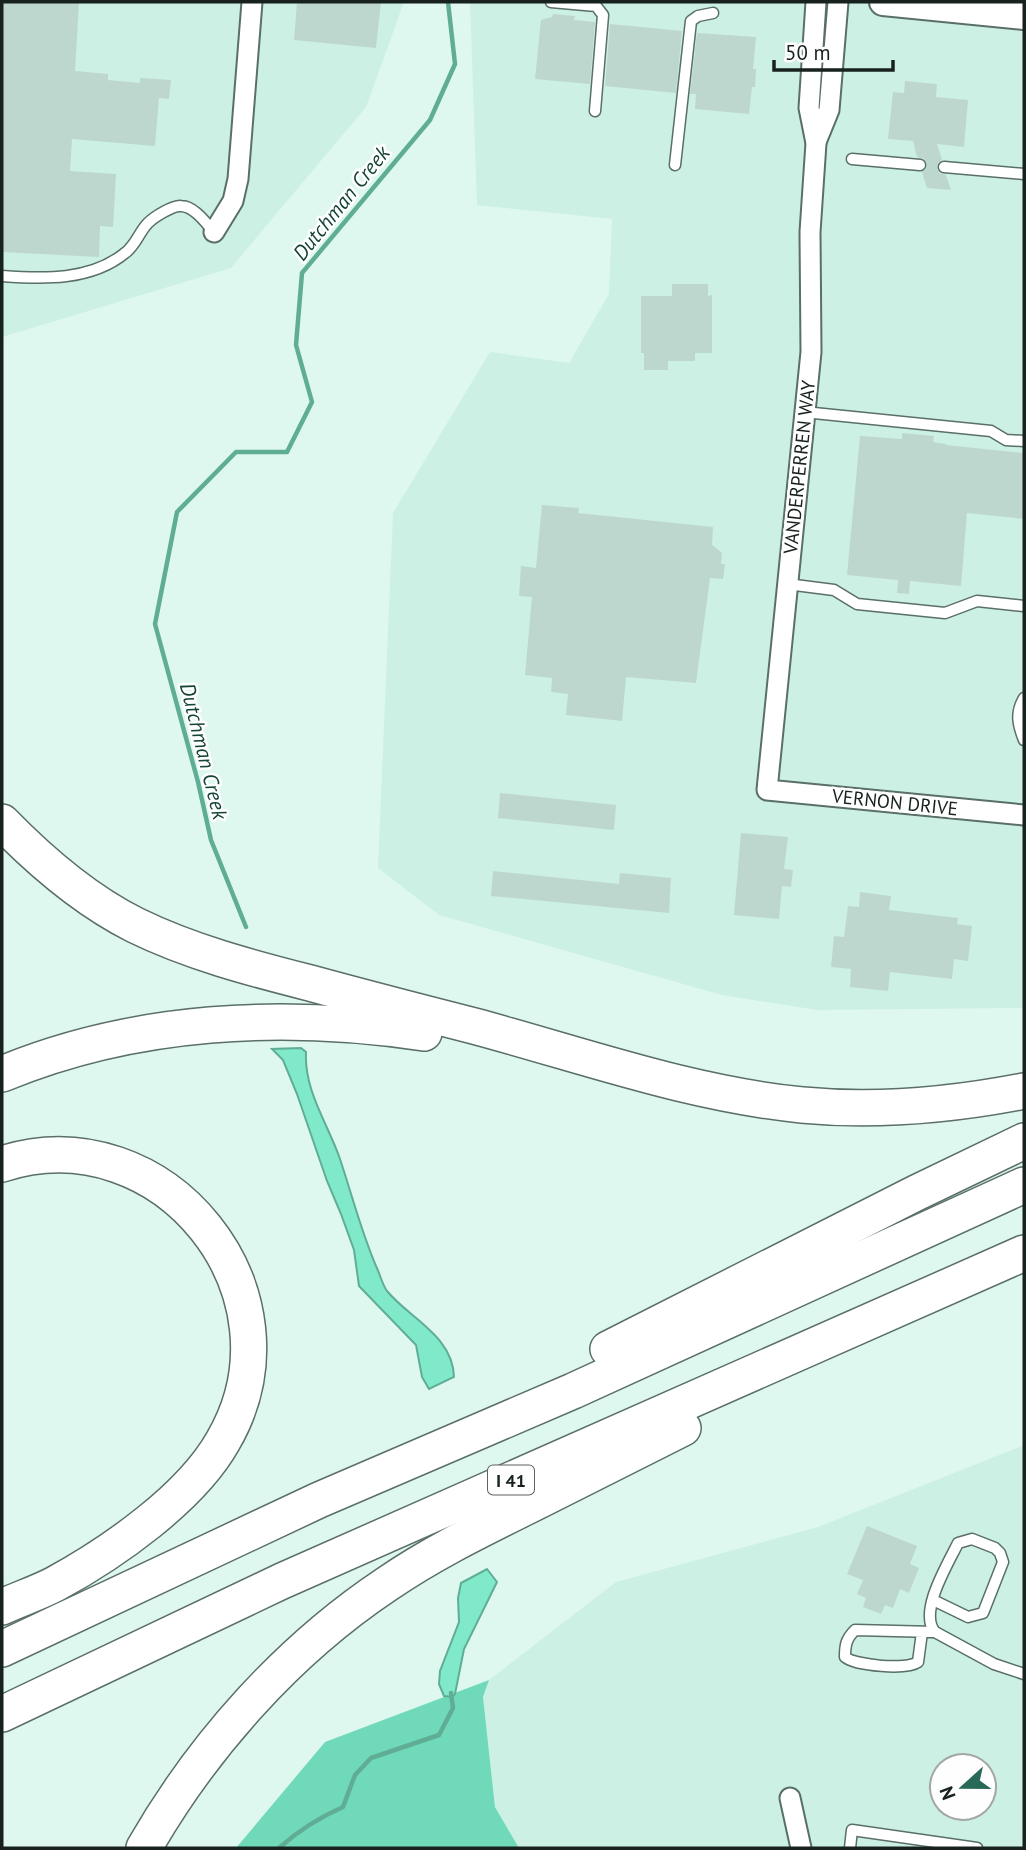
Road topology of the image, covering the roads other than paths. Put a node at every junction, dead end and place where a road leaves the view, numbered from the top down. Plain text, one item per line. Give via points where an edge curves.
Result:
1 (252, 2) edge
2 (551, 2) edge
3 (816, 2) edge
4 (838, 2) edge
5 (883, 2) edge
6 (713, 13) dead end
7 (1024, 16) edge
8 (596, 111) dead end
9 (816, 143) junction
10 (852, 159) dead end
11 (675, 165) dead end
12 (920, 165) dead end
13 (944, 167) dead end
14 (1024, 174) edge
15 (214, 232) joint
16 (2, 276) edge
17 (804, 412) junction
18 (1024, 441) edge
19 (787, 584) junction
20 (1024, 606) edge
21 (1024, 698) edge
22 (1024, 740) edge
23 (767, 790) joint
24 (1024, 815) edge
25 (2, 822) edge
26 (515, 1037) junction
27 (2, 1074) edge
28 (1024, 1091) edge
29 (1024, 1141) edge
30 (2, 1164) edge
31 (1024, 1185) edge
32 (1024, 1253) edge
33 (319, 1500) junction
34 (933, 1600) junction
35 (2, 1608) edge
36 (922, 1632) junction
37 (935, 1632) junction
38 (2, 1649) edge
39 (1024, 1674) edge
40 (2, 1714) edge
41 (790, 1798) dead end
42 (144, 1848) edge
43 (801, 1848) edge
44 (850, 1848) edge
45 (977, 1848) edge

1 - 15 street via 239,179 233,201
2 - 8 lane via 596,6 603,15
3 - 9 street, VANDERPERREN WAY via 809,108
4 - 9 street, VANDERPERREN WAY via 829,110
5 - 7 street
6 - 11 lane via 691,21
9 - 17 street, VANDERPERREN WAY
10 - 12 lane
13 - 14 lane
15 - 16 lane via 183,205 149,222 125,253 103,266 52,279
17 - 18 lane via 991,431 1006,440
17 - 19 street, VANDERPERREN WAY
19 - 20 lane via 834,590 857,604 945,613 977,601
19 - 23 street, VANDERPERREN WAY
21 - 22 lane via 1017,716
23 - 24 street, VERNON DRIVE
25 - 26 highway via 34,855 94,901 169,941
26 - 27 highway via 441,1036 302,1022 208,1024 63,1053
26 - 28 highway via 718,1092 802,1105 913,1105
29 - 33 highway via 552,1376
30 - 35 highway via 53,1155 83,1157 156,1182 180,1200 209,1230 236,1279 249,1360 240,1402 223,1442 182,1492 102,1555 55,1584
31 - 33 highway via 585,1385
32 - 40 highway, I 41 via 295,1575
32 - 42 highway via 455,1542 386,1584 326,1630 266,1687 207,1753
33 - 38 highway
34 - 34 lane via 958,1543 972,1539 1000,1553 1003,1562 983,1613 968,1617
34 - 37 lane via 928,1614
36 - 36 lane via 855,1630 848,1636 845,1657 854,1663 909,1667 918,1662
36 - 37 lane
37 - 39 lane via 994,1664
41 - 43 street
44 - 45 lane via 852,1830

